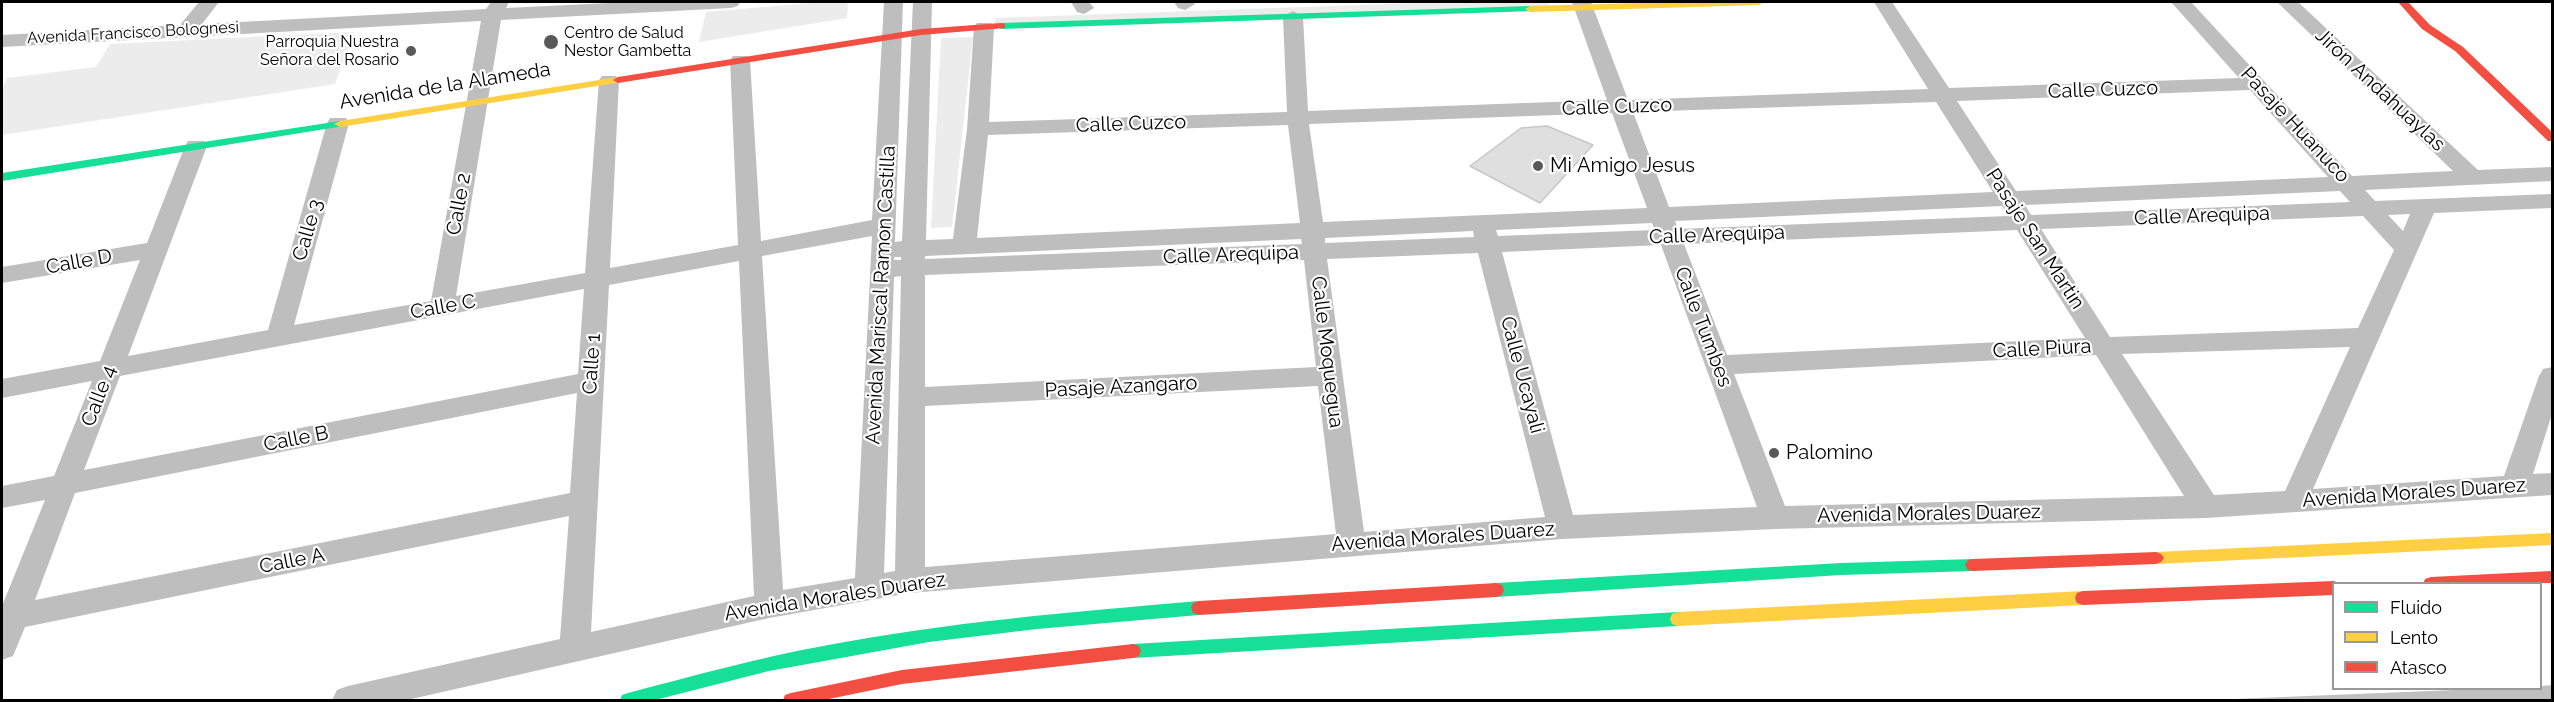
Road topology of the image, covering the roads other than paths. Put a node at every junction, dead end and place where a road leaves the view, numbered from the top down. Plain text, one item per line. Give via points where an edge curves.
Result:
1 (209, 2) edge
2 (731, 2) edge
3 (1759, 2) edge
4 (1883, 2) edge
5 (2181, 2) edge
6 (2287, 2) edge
7 (2403, 2) edge
8 (1582, 4) edge
9 (496, 8) edge
10 (1014, 11) dead end
11 (924, 16) edge
12 (1293, 17) junction
13 (889, 19) edge
14 (987, 20) junction
15 (2443, 21) dead end
16 (188, 29) junction
17 (2, 40) edge
18 (2459, 49) junction
19 (740, 60) junction
20 (609, 80) junction
21 (2256, 84) junction
22 (479, 88) junction
23 (1943, 95) junction
24 (1620, 107) junction
25 (1298, 118) junction
26 (338, 123) junction
27 (978, 129) junction
28 (2553, 138) edge
29 (196, 146) junction
30 (2553, 174) edge
31 (2, 177) edge
32 (2474, 178) junction
33 (2349, 184) junction
34 (2010, 199) junction
35 (2553, 201) edge
36 (2425, 207) junction
37 (2370, 209) junction
38 (1661, 215) junction
39 (2024, 223) junction
40 (884, 226) junction
41 (1485, 234) junction
42 (1670, 237) junction
43 (1314, 241) junction
44 (964, 247) junction
45 (156, 249) junction
46 (2407, 250) junction
47 (749, 251) junction
48 (913, 258) junction
49 (882, 260) junction
50 (2, 275) edge
51 (597, 279) junction
52 (442, 307) junction
53 (278, 338) junction
54 (2367, 338) junction
55 (2103, 346) junction
56 (1718, 365) junction
57 (109, 369) junction
58 (1330, 376) junction
59 (2553, 376) edge
60 (591, 381) junction
61 (2, 388) edge
62 (911, 397) junction
63 (2553, 484) edge
64 (64, 485) junction
65 (2515, 486) junction
66 (2, 497) edge
67 (2294, 501) junction
68 (583, 502) junction
69 (2206, 507) junction
70 (1775, 518) junction
71 (1562, 528) junction
72 (2553, 539) edge
73 (1351, 543) junction
74 (2553, 577) edge
75 (910, 580) junction
76 (2467, 582) edge
77 (2332, 588) edge
78 (869, 589) junction
79 (769, 605) junction
80 (7, 618) edge
81 (2, 646) edge
82 (575, 647) junction
83 (348, 700) edge
84 (628, 700) edge
85 (791, 700) edge

1 - 16 street
2 - 9 street, Avenida Francisco Bolognesi
3 - 8 main road, Avenida de la Alameda
4 - 23 street, Pasaje San Martin
5 - 21 street, Pasaje Huanuco
6 - 32 street, Jirón Andahuaylas
7 - 18 main road via 2426,27
8 - 12 main road, Avenida de la Alameda
8 - 24 street, Calle Tumbes
9 - 16 street, Avenida Francisco Bolognesi
9 - 22 street, Calle 2
10 - 14 main road, Avenida de la Alameda
11 - 13 main road, Avenida de la Alameda
11 - 14 main road, Avenida de la Alameda
11 - 48 street, Avenida Mariscal Ramon Castilla
12 - 14 main road, Avenida de la Alameda
12 - 25 street, Calle Moquegua
13 - 19 main road, Avenida de la Alameda
13 - 40 street, Avenida Mariscal Ramon Castilla
14 - 27 street
15 - 18 main road
16 - 17 street, Avenida Francisco Bolognesi
18 - 28 main road
19 - 20 main road, Avenida de la Alameda
19 - 47 street
20 - 22 main road, Avenida de la Alameda
20 - 51 street, Calle 1
21 - 23 street, Calle Cuzco
21 - 33 street, Pasaje Huanuco
22 - 26 main road, Avenida de la Alameda
22 - 52 street, Calle 2
23 - 24 street, Calle Cuzco
23 - 34 street, Pasaje San Martin
24 - 25 street, Calle Cuzco
24 - 38 street, Calle Tumbes
25 - 27 street, Calle Cuzco
25 - 43 street, Calle Moquegua
26 - 29 main road, Avenida de la Alameda
26 - 53 street, Calle 3
27 - 44 street
29 - 31 main road, Avenida de la Alameda
29 - 45 street, Calle 4
30 - 32 street, Calle Arequipa
32 - 33 street, Calle Arequipa
33 - 34 street, Calle Arequipa
33 - 37 street, Pasaje Huanuco
34 - 38 street, Calle Arequipa
34 - 39 street, Pasaje San Martin
35 - 36 street, Calle Arequipa
36 - 37 street, Calle Arequipa
36 - 46 street
37 - 39 street, Calle Arequipa
37 - 46 street, Pasaje Huanuco
38 - 41 street, Calle Arequipa
38 - 42 street, Calle Tumbes
39 - 42 street, Calle Arequipa
39 - 55 street, Pasaje San Martin
40 - 47 street, Calle C
40 - 49 street, Avenida Mariscal Ramon Castilla
41 - 42 street, Calle Arequipa
41 - 43 street, Calle Arequipa
41 - 71 street, Calle Ucayali
42 - 56 street, Calle Tumbes
43 - 44 street, Calle Arequipa
43 - 48 street, Calle Arequipa
43 - 58 street, Calle Moquegua
44 - 48 street, Calle Arequipa
45 - 50 street, Calle D
45 - 57 street, Calle 4
46 - 54 street
47 - 51 street, Calle C
47 - 79 street
48 - 49 street, Calle Arequipa
48 - 62 street, Avenida Mariscal Ramon Castilla
49 - 78 street, Avenida Mariscal Ramon Castilla
51 - 52 street, Calle C
51 - 60 street, Calle 1
52 - 53 street, Calle C
53 - 57 street, Calle C
54 - 55 street, Calle Piura
54 - 67 street
55 - 56 street, Calle Piura
55 - 69 street, Pasaje San Martin
56 - 70 street, Calle Tumbes
57 - 61 street, Calle C
57 - 64 street, Calle 4
58 - 62 street, Pasaje Azangaro
58 - 73 street, Calle Moquegua
59 - 65 street
60 - 64 street, Calle B
60 - 68 street, Calle 1
62 - 75 street, Avenida Mariscal Ramon Castilla
63 - 65 street, Avenida Morales Duarez
64 - 66 street, Calle B
64 - 80 street, Calle 4
65 - 67 street, Avenida Morales Duarez
67 - 69 street, Avenida Morales Duarez
68 - 80 street, Calle A
68 - 82 street, Calle 1
69 - 70 street, Avenida Morales Duarez
70 - 71 street, Avenida Morales Duarez
71 - 73 street, Avenida Morales Duarez
72 - 84 main road via 2289,554 1841,569 1055,620 928,636 771,664
73 - 75 street, Avenida Morales Duarez
74 - 76 main road
75 - 78 street, Avenida Morales Duarez
77 - 85 main road via 1902,606 1145,650 902,677
78 - 79 street, Avenida Morales Duarez
79 - 82 street, Avenida Morales Duarez
80 - 81 street, Calle 4
82 - 83 street, Avenida Morales Duarez

